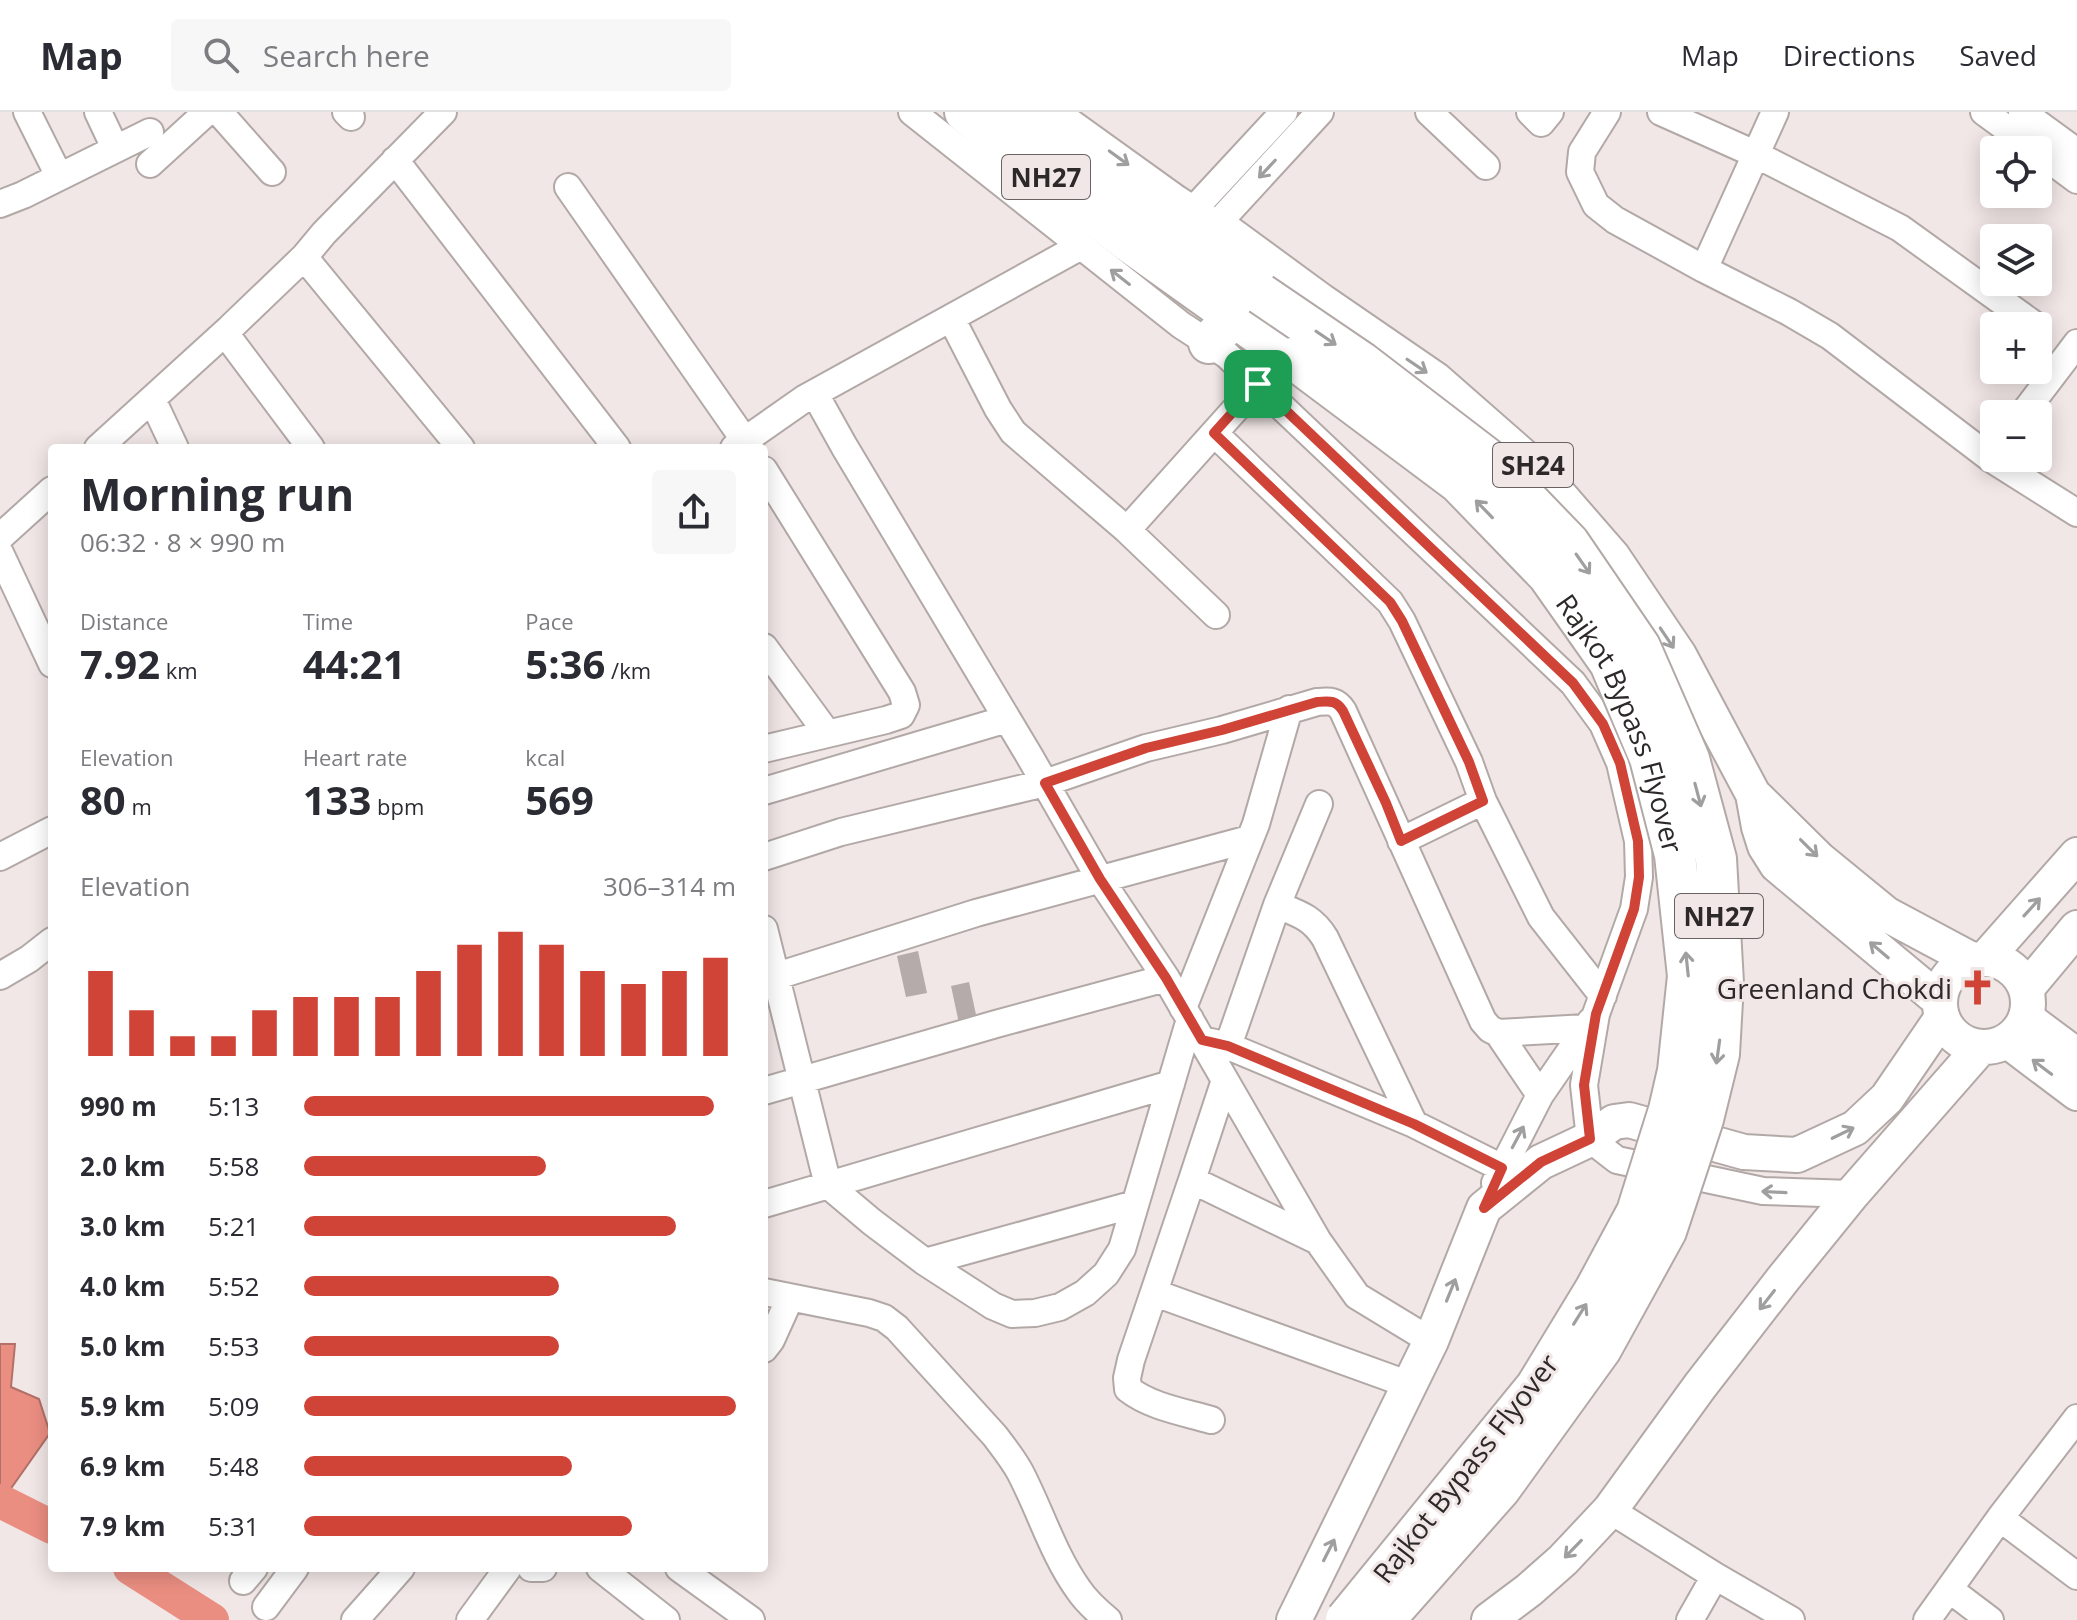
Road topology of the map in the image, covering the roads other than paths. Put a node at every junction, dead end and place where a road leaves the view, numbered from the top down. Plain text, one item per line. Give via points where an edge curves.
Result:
1 (27, 112) edge
2 (98, 112) edge
3 (219, 112) edge
4 (443, 112) edge
5 (912, 112) edge
6 (965, 112) edge
7 (1011, 112) edge
8 (1056, 112) edge
9 (1284, 112) edge
10 (1320, 112) edge
11 (1429, 112) edge
12 (1530, 112) edge
13 (1550, 112) edge
14 (1607, 112) edge
15 (1661, 112) edge
16 (1775, 112) edge
17 (1984, 112) edge
18 (2022, 112) edge
19 (195, 117) edge
20 (150, 132) dead end
21 (2017, 136) edge
22 (115, 148) junction
23 (2077, 152) edge
24 (1755, 154) junction
25 (395, 160) junction
26 (2052, 162) edge
27 (150, 164) dead end
28 (1486, 166) dead end
29 (272, 172) dead end
30 (59, 176) junction
31 (2077, 180) edge
32 (568, 187) dead end
33 (0, 204) edge
34 (1194, 229) junction
35 (1081, 246) junction
36 (304, 257) junction
37 (1704, 269) junction
38 (2016, 312) edge
39 (951, 318) junction
40 (1235, 318) junction
41 (225, 333) junction
42 (2052, 336) edge
43 (2075, 350) edge
44 (1258, 384) junction
45 (815, 394) junction
46 (152, 399) junction
47 (2034, 400) edge
48 (1214, 433) junction
49 (102, 444) edge
50 (173, 444) edge
51 (308, 444) edge
52 (458, 444) edge
53 (614, 444) edge
54 (742, 444) edge
55 (744, 444) edge
56 (1980, 446) edge
57 (2017, 472) edge
58 (768, 476) edge
59 (48, 494) edge
60 (2077, 513) edge
61 (1127, 530) junction
62 (0, 537) edge
63 (0, 553) edge
64 (1216, 615) dead end
65 (768, 652) edge
66 (48, 655) edge
67 (1289, 709) junction
68 (1007, 719) junction
69 (827, 733) junction
70 (768, 748) edge
71 (1045, 783) junction
72 (768, 790) edge
73 (1753, 794) junction
74 (1483, 801) junction
75 (1319, 804) dead end
76 (48, 832) edge
77 (1249, 839) junction
78 (1401, 841) junction
79 (2077, 855) edge
80 (768, 856) edge
81 (0, 857) edge
82 (1100, 879) junction
83 (1277, 905) junction
84 (2077, 928) edge
85 (48, 944) edge
86 (1979, 959) junction
87 (0, 976) edge
88 (770, 978) edge
89 (1166, 978) junction
90 (1940, 1010) junction
91 (1595, 1013) junction
92 (1192, 1022) junction
93 (2010, 1024) junction
94 (1498, 1033) junction
95 (1228, 1046) junction
96 (2077, 1056) edge
97 (1225, 1080) junction
98 (801, 1081) junction
99 (1171, 1084) junction
100 (768, 1090) edge
101 (2077, 1093) edge
102 (1540, 1095) junction
103 (1414, 1124) junction
104 (1590, 1139) junction
105 (1502, 1168) junction
106 (1192, 1180) junction
107 (828, 1185) junction
108 (1852, 1194) junction
109 (768, 1203) edge
110 (1135, 1204) junction
111 (1484, 1208) junction
112 (1318, 1241) junction
113 (925, 1262) junction
114 (768, 1293) edge
115 (1155, 1293) junction
116 (790, 1298) junction
117 (1431, 1341) junction
118 (768, 1344) edge
119 (1410, 1385) junction
120 (2077, 1418) edge
121 (1211, 1420) dead end
122 (2069, 1445) edge
123 (1610, 1510) junction
124 (2000, 1518) junction
125 (292, 1572) edge
126 (397, 1572) edge
127 (505, 1572) edge
128 (605, 1572) edge
129 (685, 1572) edge
130 (1715, 1576) junction
131 (2077, 1576) edge
132 (1949, 1589) junction
133 (266, 1607) dead end
134 (476, 1618) edge
135 (355, 1620) edge
136 (666, 1620) edge
137 (751, 1620) edge
138 (1108, 1620) edge
139 (1294, 1620) edge
140 (1346, 1620) edge
141 (1384, 1620) edge
142 (1489, 1620) edge
143 (1690, 1620) edge
144 (1791, 1620) edge
145 (1927, 1620) edge
146 (1990, 1620) edge

1 - 30 street
2 - 22 street
3 - 29 street
4 - 25 street
5 - 35 street
6 - 40 highway, Rajkot Bypass Flyover / NH27
7 - 34 highway, Rajkot Bypass Flyover / NH27 via 1145,216
8 -> 34 street
9 - 34 street
10 -> 34 street
11 - 28 street
12 - 13 street via 1541,123
14 - 37 street via 1582,152 1580,172 1596,205
15 - 24 street
16 - 24 street
17 - 21 street
18 - 23 street
19 - 27 street
20 - 22 street
22 - 30 street
24 - 37 street
24 - 38 street via 1900,228
25 - 36 street
25 - 53 street
26 - 31 street
30 - 33 street
32 - 54 street
34 - 40 highway, Rajkot Bypass Flyover / NH27
34 -> 73 main road, SH24 via 1321,301 1436,380 1534,466 1613,557 1679,655
35 - 39 street
40 -> 35 street via 1181,325
36 - 41 street
36 - 52 street
37 - 56 street via 1830,336
39 - 45 street
39 - 61 street via 1013,432
40 - 44 street via 1227,355
140 -> 40 highway, Rajkot Bypass Flyover / NH27, bridge via 1536,1387 1637,1212 1678,1071 1688,976 1675,855 1650,758 1610,663 1548,575 1459,483
40 -> 141 highway, Rajkot Bypass Flyover / NH27, bridge via 1361,362 1489,460 1569,543 1640,647 1689,759 1716,859 1723,983 1719,1054 1666,1231 1601,1349 1500,1489
41 - 46 street
41 - 51 street
42 - 43 street
43 - 47 street
44 - 48 street
44 - 91 street via 1573,683 1603,724 1620,763 1638,841 1639,877 1634,909
45 - 55 street
45 - 68 street
46 - 49 street
46 - 50 street
48 - 61 street
48 - 74 street via 1390,602
57 - 60 street
58 - 69 street via 906,705 901,715
59 - 62 street
61 - 64 street
63 - 66 street
65 - 69 street
67 - 71 street via 1146,748
67 - 77 street
67 - 78 street via 1331,700 1338,704
68 - 71 street
68 - 72 street
69 - 70 street
71 - 80 street via 841,832
71 - 82 street
73 -> 86 main road, SH24 via 1820,860 1886,914
90 -> 73 main road, SH24 via 1777,865 1765,846
74 - 78 street
74 - 91 street
75 - 83 street
76 - 81 street
77 - 82 street
77 - 92 street
78 - 94 street via 1483,1021
86 -> 79 main road
82 - 88 street
82 - 89 street
83 - 95 street
83 - 103 street via 1318,926
84 - 93 main road
85 - 87 street
86 - 90 main road via 1955,968 1944,982
86 - 93 main road, SH24 via 2003,963 2018,974
88 - 98 street
89 - 92 street
89 - 98 street
90 - 93 main road, SH24 via 1950,1033 1964,1043
104 -> 90 main road via 1614,1122 1629,1120 1744,1152 1797,1155 1855,1128 1887,1098
91 - 94 street
91 - 102 street
91 - 104 street via 1584,1085
92 - 95 street
92 - 97 street
92 - 99 street
93 - 96 main road, SH24
101 -> 93 main road, SH24
93 - 108 main road
94 - 102 street
95 - 103 street
97 - 106 street
97 - 112 street
98 - 100 street
98 - 107 street
99 - 107 street
99 - 110 street
105 -> 102 street
103 - 105 street
108 -> 104 street via 1734,1185 1617,1160
104 - 111 main road via 1541,1162
105 - 111 street
106 - 112 street
106 - 115 street
107 - 109 street
107 - 113 street
108 -> 123 main road
110 - 113 street
110 - 113 street via 1122,1249 1106,1274 1060,1307 1012,1314
117 -> 111 main road
112 - 117 street via 1357,1296
114 - 116 street
115 - 119 street
115 - 121 street via 1131,1360 1128,1389 1150,1402
116 - 118 street
116 - 138 street via 869,1313 897,1328 1002,1445 1078,1589
117 - 119 main road
139 -> 119 main road
120 - 122 street
122 - 124 street
123 - 130 street
123 -> 142 main road via 1563,1560
124 - 131 street
124 - 132 street
125 - 133 street
126 - 135 street
127 - 134 street
128 - 136 street
129 - 137 street
130 - 143 street
130 - 144 street
132 - 145 street
132 - 146 street

